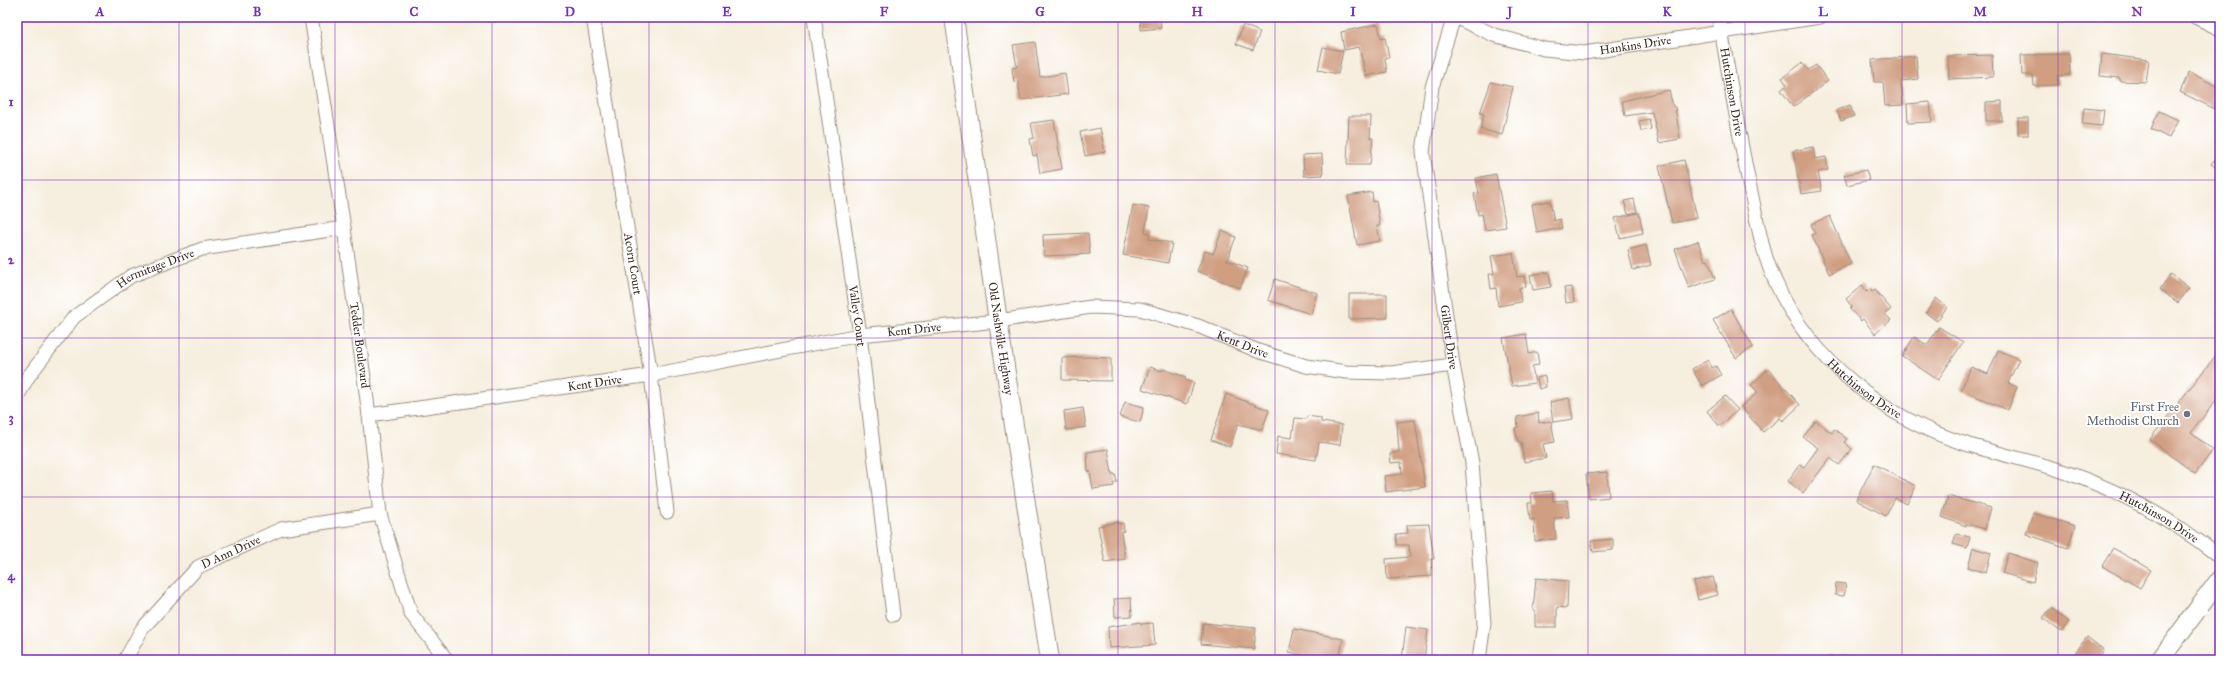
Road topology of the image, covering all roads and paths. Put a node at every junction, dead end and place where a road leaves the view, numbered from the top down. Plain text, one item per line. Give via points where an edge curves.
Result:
1 (311, 17) edge
2 (594, 17) edge
3 (814, 17) edge
4 (954, 17) edge
5 (1454, 17) edge
6 (1719, 17) edge
7 (1820, 17) edge
8 (2194, 17) edge
9 (2220, 29) edge
10 (1721, 31) junction
11 (344, 228) junction
12 (998, 321) junction
13 (860, 335) junction
14 (1453, 365) junction
15 (651, 375) junction
16 (17, 397) edge
17 (369, 415) junction
18 (667, 512) dead end
19 (380, 514) junction
20 (2220, 558) edge
21 (2220, 579) edge
22 (893, 615) dead end
23 (125, 660) edge
24 (447, 660) edge
25 (1050, 660) edge
26 (1479, 660) edge
27 (2160, 660) edge

1 - 11 street, Tedder Boulevard
2 - 15 street, Acorn Court
3 - 13 street, Valley Court
4 - 12 main road, Old Nashville Highway
5 - 10 street, Hankins Drive via 1494,35 1544,49 1584,52
5 - 14 street, Gilbert Drive via 1432,87 1422,152
6 - 10 street, Hutchinson Drive
7 - 10 street, Hankins Drive
8 - 9 street
10 - 20 street, Hutchinson Drive via 1746,171 1763,248 1776,283 1794,317 1817,346 1845,375 1885,407 1929,432 2058,470 2119,494 2176,526
11 - 16 street, Hermitage Drive via 202,249 131,276 74,317 28,377
11 - 17 street, Tedder Boulevard
12 - 13 street, Kent Drive
12 - 14 street, Kent Drive via 1091,307 1140,309 1198,326 1258,351 1306,366 1346,372 1391,373
12 - 25 main road, Old Nashville Highway
13 - 15 street, Kent Drive
13 - 22 street, Valley Court
14 - 26 street, Gilbert Drive via 1472,464 1484,623
15 - 17 street, Kent Drive
15 - 18 street, Acorn Court
17 - 19 street, Tedder Boulevard
19 - 23 street, D Ann Drive via 281,529 198,567 142,629
19 - 24 street, Tedder Boulevard via 411,614
21 - 27 main road

